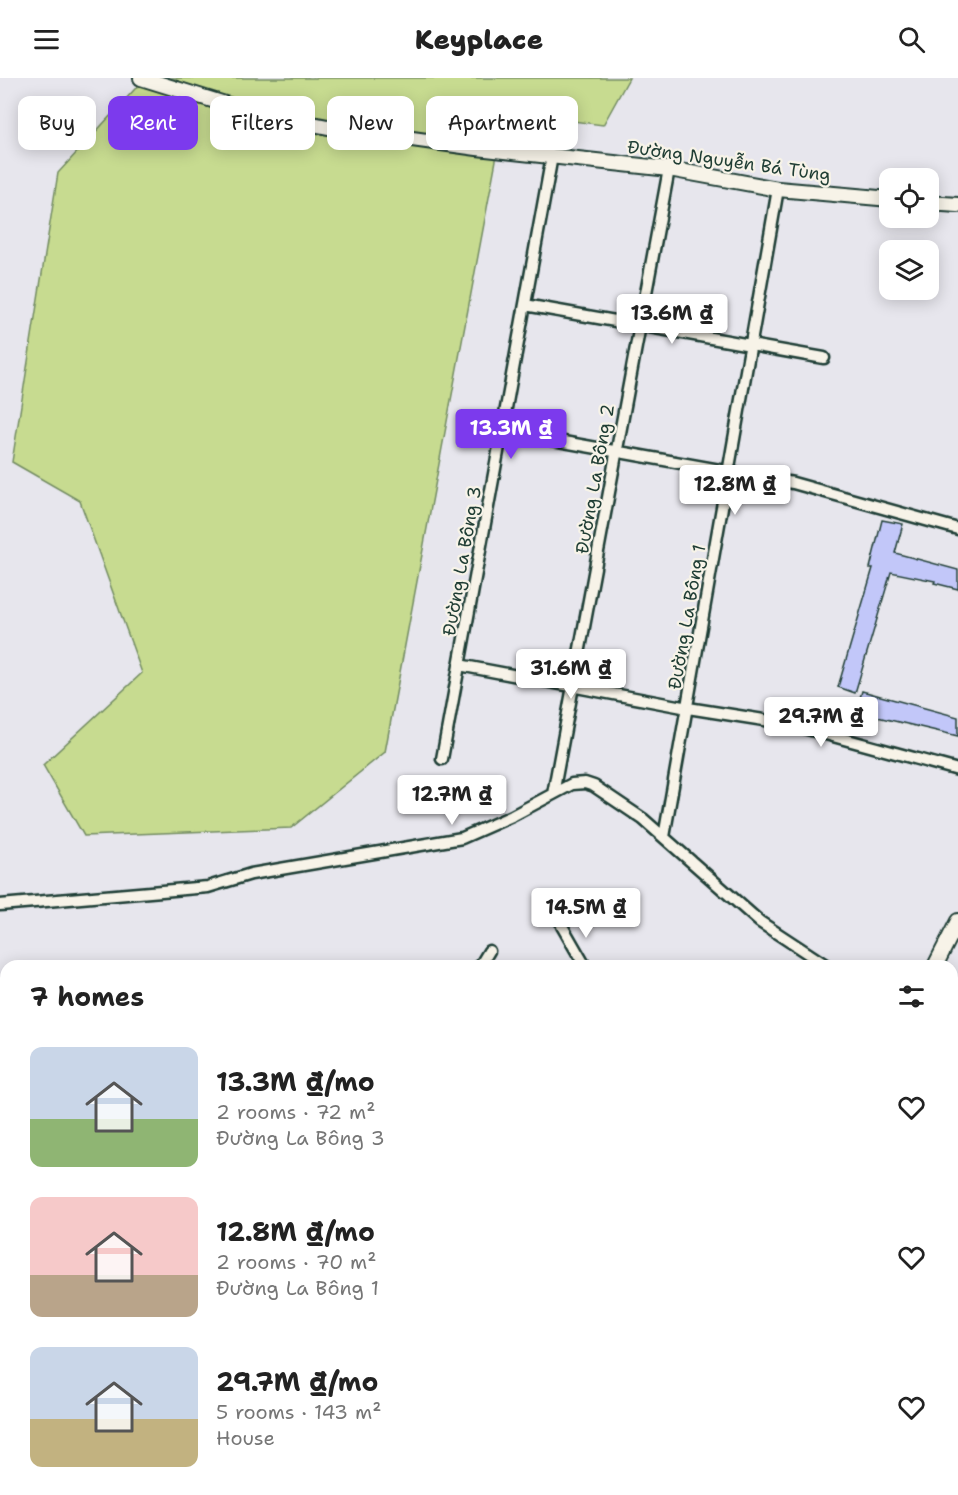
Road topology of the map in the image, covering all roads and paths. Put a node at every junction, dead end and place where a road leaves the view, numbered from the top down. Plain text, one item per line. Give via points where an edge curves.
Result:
1 (141, 78) edge
2 (552, 156) junction
3 (669, 169) junction
4 (778, 189) junction
5 (879, 198) edge
6 (939, 204) edge
7 (958, 205) edge
8 (525, 305) junction
9 (640, 325) junction
10 (751, 345) junction
11 (824, 358) dead end
12 (502, 431) junction
13 (616, 452) junction
14 (729, 472) junction
15 (958, 529) edge
16 (459, 665) junction
17 (573, 686) junction
18 (688, 708) junction
19 (442, 759) dead end
20 (958, 770) edge
21 (553, 794) junction
22 (664, 837) junction
23 (0, 905) edge
24 (958, 921) edge
25 (562, 926) dead end
26 (489, 951) dead end
27 (484, 960) edge
28 (582, 960) edge
29 (818, 960) edge
30 (938, 960) edge

1 - 2 main road, Đường Nguyễn Bá Tùng via 251,112 333,128
2 - 3 main road, Đường Nguyễn Bá Tùng
2 - 8 street, Đường La Bông 3
3 - 4 main road, Đường Nguyễn Bá Tùng
3 - 9 street, Đường La Bông 2
4 - 5 main road, Đường Nguyễn Bá Tùng
4 - 10 street, Đường La Bông 1
6 - 7 main road
8 - 9 street
8 - 12 street, Đường La Bông 3
9 - 10 street
9 - 13 street, Đường La Bông 2
10 - 11 street
10 - 14 street, Đường La Bông 1
12 - 13 street
12 - 16 street, Đường La Bông 3
13 - 14 street
13 - 17 street, Đường La Bông 2
14 - 15 street via 793,483
14 - 18 street, Đường La Bông 1
16 - 17 street
16 - 19 street, Đường La Bông 3
17 - 18 street
17 - 21 street, Đường La Bông 2
18 - 20 street via 789,724
18 - 22 street, Đường La Bông 1
21 - 22 street via 572,784 590,784
21 - 23 street via 462,838 251,874 208,887
22 - 29 street via 760,922
24 - 30 main road
25 - 28 street
26 - 27 street

